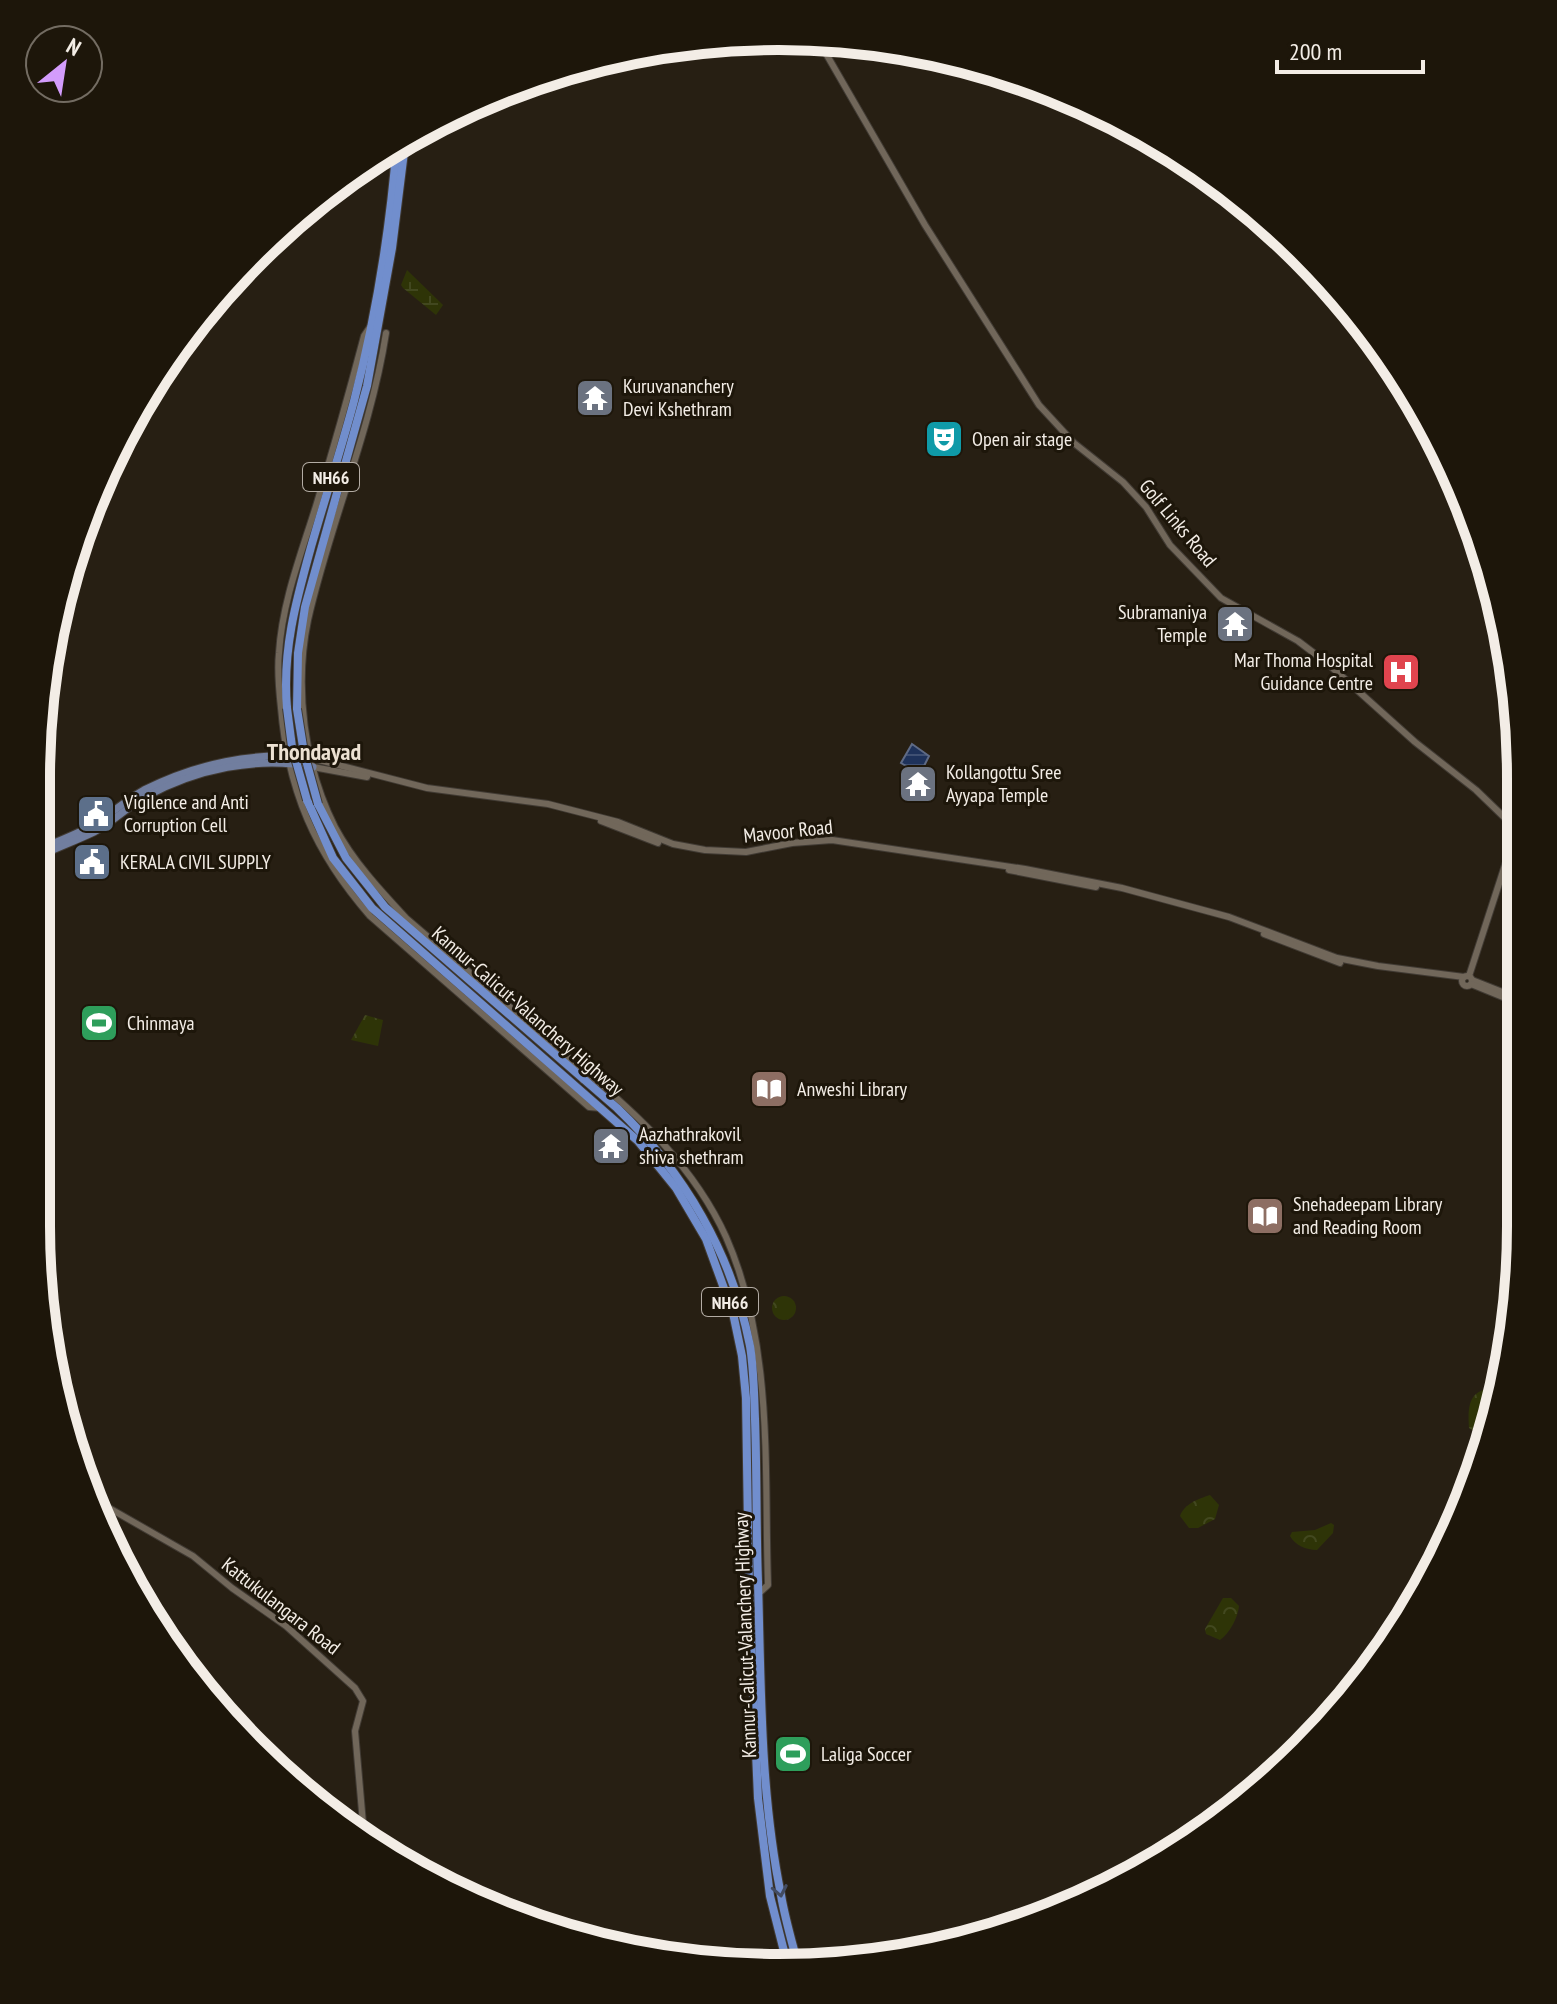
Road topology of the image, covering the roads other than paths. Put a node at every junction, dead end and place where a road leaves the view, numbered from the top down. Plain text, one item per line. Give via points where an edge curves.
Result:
1 (825, 52) edge
2 (404, 154) edge
3 (395, 160) edge
4 (386, 333) dead end
5 (330, 469) junction
6 (347, 474) junction
7 (292, 708) junction
8 (287, 758) junction
9 (312, 762) junction
10 (329, 770) junction
11 (316, 777) junction
12 (1507, 821) edge
13 (50, 844) edge
14 (50, 851) edge
15 (1507, 859) edge
16 (1468, 979) junction
17 (1507, 996) edge
18 (581, 1068) junction
19 (583, 1080) junction
20 (601, 1108) junction
21 (106, 1506) edge
22 (758, 1594) junction
23 (363, 1823) edge
24 (795, 1953) edge
25 (785, 1954) edge

1 - 12 main road, Golf Links Road via 925,225 1039,405 1074,443 1123,482 1170,545 1221,598 1327,663
2 - 6 highway, Kannur-Calicut-Valanchery Highway / NH66 via 378,332
3 - 5 highway, Kannur-Calicut-Valanchery Highway / NH66 via 370,327 354,401
4 - 6 main road
5 - 6 highway
5 - 7 highway, Kannur-Calicut-Valanchery Highway / NH66 via 291,619 286,669
5 - 8 main road via 284,614 278,654
6 - 7 highway, Kannur-Calicut-Valanchery Highway / NH66 via 305,607
6 - 9 main road via 307,623 302,675
7 - 19 highway, Kannur-Calicut-Valanchery Highway / NH66, bridge via 318,804 346,858 385,907
7 - 20 highway, Kannur-Calicut-Valanchery Highway / NH66, bridge via 292,747 307,800 333,858 372,908
8 - 9 main road, Mavoor Road
8 - 13 main road, Mavoor Road via 229,761 164,782
8 - 14 main road, Mavoor Road via 223,768 164,788 97,831
8 - 20 main road via 302,807 328,862 370,916 589,1107
9 - 10 main road, Mavoor Road
9 - 11 main road
9 - 16 main road, Mavoor Road via 411,785 548,804 705,850 746,852 832,840 1035,871 1229,917 1337,958
10 - 11 main road
10 - 16 main road, Mavoor Road via 425,792 546,807 704,854 747,856 831,844 1003,869 1226,921 1334,961
11 - 18 main road via 336,828 381,892
15 - 16 main road, Golf Links Road
16 - 17 main road
18 - 19 main road
18 - 22 main road via 660,1140 712,1210 735,1261 761,1374 768,1585
19 - 22 highway, Kannur-Calicut-Valanchery Highway / NH66 via 632,1122 668,1163 707,1222 734,1284 753,1377
20 - 25 highway, Kannur-Calicut-Valanchery Highway / NH66 via 647,1151 693,1214 733,1313 746,1398 758,1798 770,1896
21 - 23 main road, Kattukulangara Road via 193,1556 286,1626 355,1688 363,1701 355,1731
22 -> 24 highway, Kannur-Calicut-Valanchery Highway / NH66 via 772,1840

